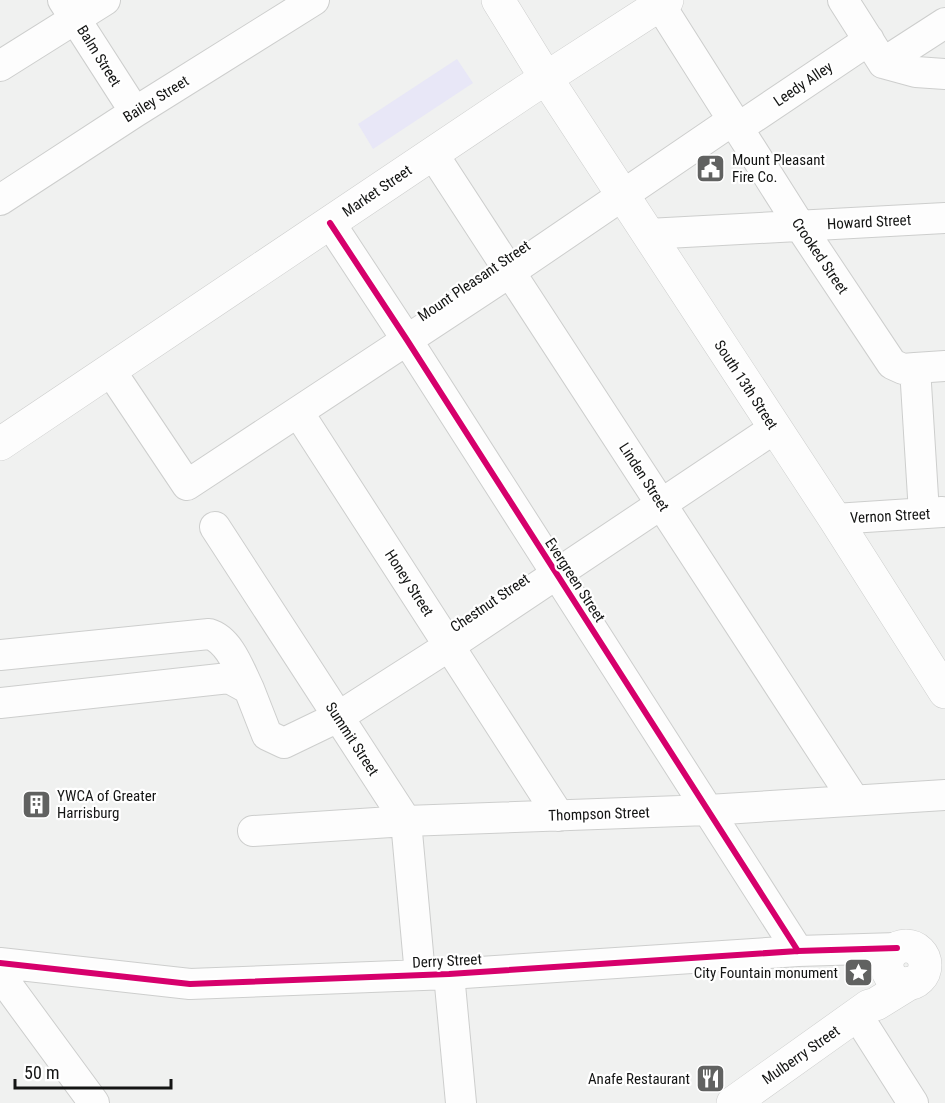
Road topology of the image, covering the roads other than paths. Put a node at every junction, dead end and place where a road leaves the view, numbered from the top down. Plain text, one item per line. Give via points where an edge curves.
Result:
1 (105, 0) edge
2 (314, 0) edge
3 (498, 0) edge
4 (843, 0) edge
5 (663, 2) edge
6 (69, 9) edge
7 (280, 9) edge
8 (945, 23) edge
9 (876, 51) junction
10 (0, 66) edge
11 (945, 74) edge
12 (546, 78) junction
13 (135, 112) junction
14 (735, 124) junction
15 (433, 154) junction
16 (622, 195) junction
17 (0, 200) edge
18 (945, 218) edge
19 (330, 223) junction
20 (800, 226) junction
21 (648, 234) junction
22 (510, 272) junction
23 (408, 340) junction
24 (945, 366) edge
25 (915, 368) junction
26 (110, 370) junction
27 (297, 412) junction
28 (775, 428) junction
29 (0, 444) edge
30 (661, 503) junction
31 (935, 513) edge
32 (835, 519) junction
33 (215, 527) dead end
34 (556, 573) junction
35 (449, 646) junction
36 (0, 655) edge
37 (249, 689) junction
38 (945, 692) edge
39 (0, 703) edge
40 (338, 717) junction
41 (945, 795) edge
42 (854, 800) junction
43 (708, 810) junction
44 (559, 816) junction
45 (406, 821) junction
46 (253, 831) dead end
47 (798, 951) junction
48 (918, 962) edge
49 (0, 963) edge
50 (449, 974) junction
51 (0, 975) edge
52 (420, 975) junction
53 (863, 1011) junction
54 (94, 1103) edge
55 (461, 1103) edge
56 (730, 1103) edge
57 (913, 1103) edge

1 - 6 street
2 - 7 street, Bailey Street
3 - 12 main road, South 13th Street
4 - 9 street
5 - 12 main road, Market Street
5 - 14 street, Crooked Street
6 - 10 street
6 - 13 street, Balm Street
7 - 13 street, Bailey Street
8 - 9 street, Leedy Alley
9 - 11 street via 916,72
9 - 14 street, Leedy Alley
12 - 15 main road, Market Street
12 - 16 main road, South 13th Street
13 - 17 street, Bailey Street
14 - 16 street, Leedy Alley
14 - 20 street, Crooked Street
15 - 19 main road, Market Street
15 - 22 street, Linden Street
16 - 21 main road, South 13th Street
16 - 22 street, Mount Pleasant Street
18 - 20 street, Howard Street
19 - 23 street, Evergreen Street
19 - 26 main road, Market Street
20 - 21 street, Howard Street
20 - 25 street, Crooked Street via 892,364 903,369
21 - 28 main road, South 13th Street
22 - 23 street, Mount Pleasant Street
22 - 30 street, Linden Street
23 - 27 street, Mount Pleasant Street
23 - 34 street, Evergreen Street
24 - 25 street
25 - 31 street
26 - 27 street, Mount Pleasant Street via 187,485
26 - 29 main road, Market Street
27 - 35 street, Honey Street
28 - 30 street, Chestnut Street
28 - 32 main road, South 13th Street
30 - 34 street, Chestnut Street
30 - 42 street, Linden Street
31 - 32 street, Vernon Street
32 - 38 main road, South 13th Street
33 - 40 street, Summit Street
34 - 35 street, Chestnut Street
34 - 43 street, Evergreen Street
35 - 40 street, Chestnut Street
35 - 44 street, Honey Street
36 - 37 street via 209,634 218,637 228,650
37 - 39 street via 229,678
37 - 40 street, Chestnut Street via 267,735 284,743
40 - 45 street, Summit Street
41 - 42 street, Thompson Street
42 - 43 street, Thompson Street
43 - 44 street, Thompson Street
43 - 47 street, Evergreen Street
44 - 45 street, Thompson Street
45 - 46 street, Thompson Street
45 - 52 street, Summit Street
47 - 48 street, Derry Street
47 - 50 street, Derry Street
48 - 53 main road, Mulberry Street via 872,998
49 - 52 street, Derry Street via 190,984
50 - 52 street, Derry Street
50 - 55 street
51 - 54 street
53 - 56 main road, Mulberry Street
53 - 57 street

